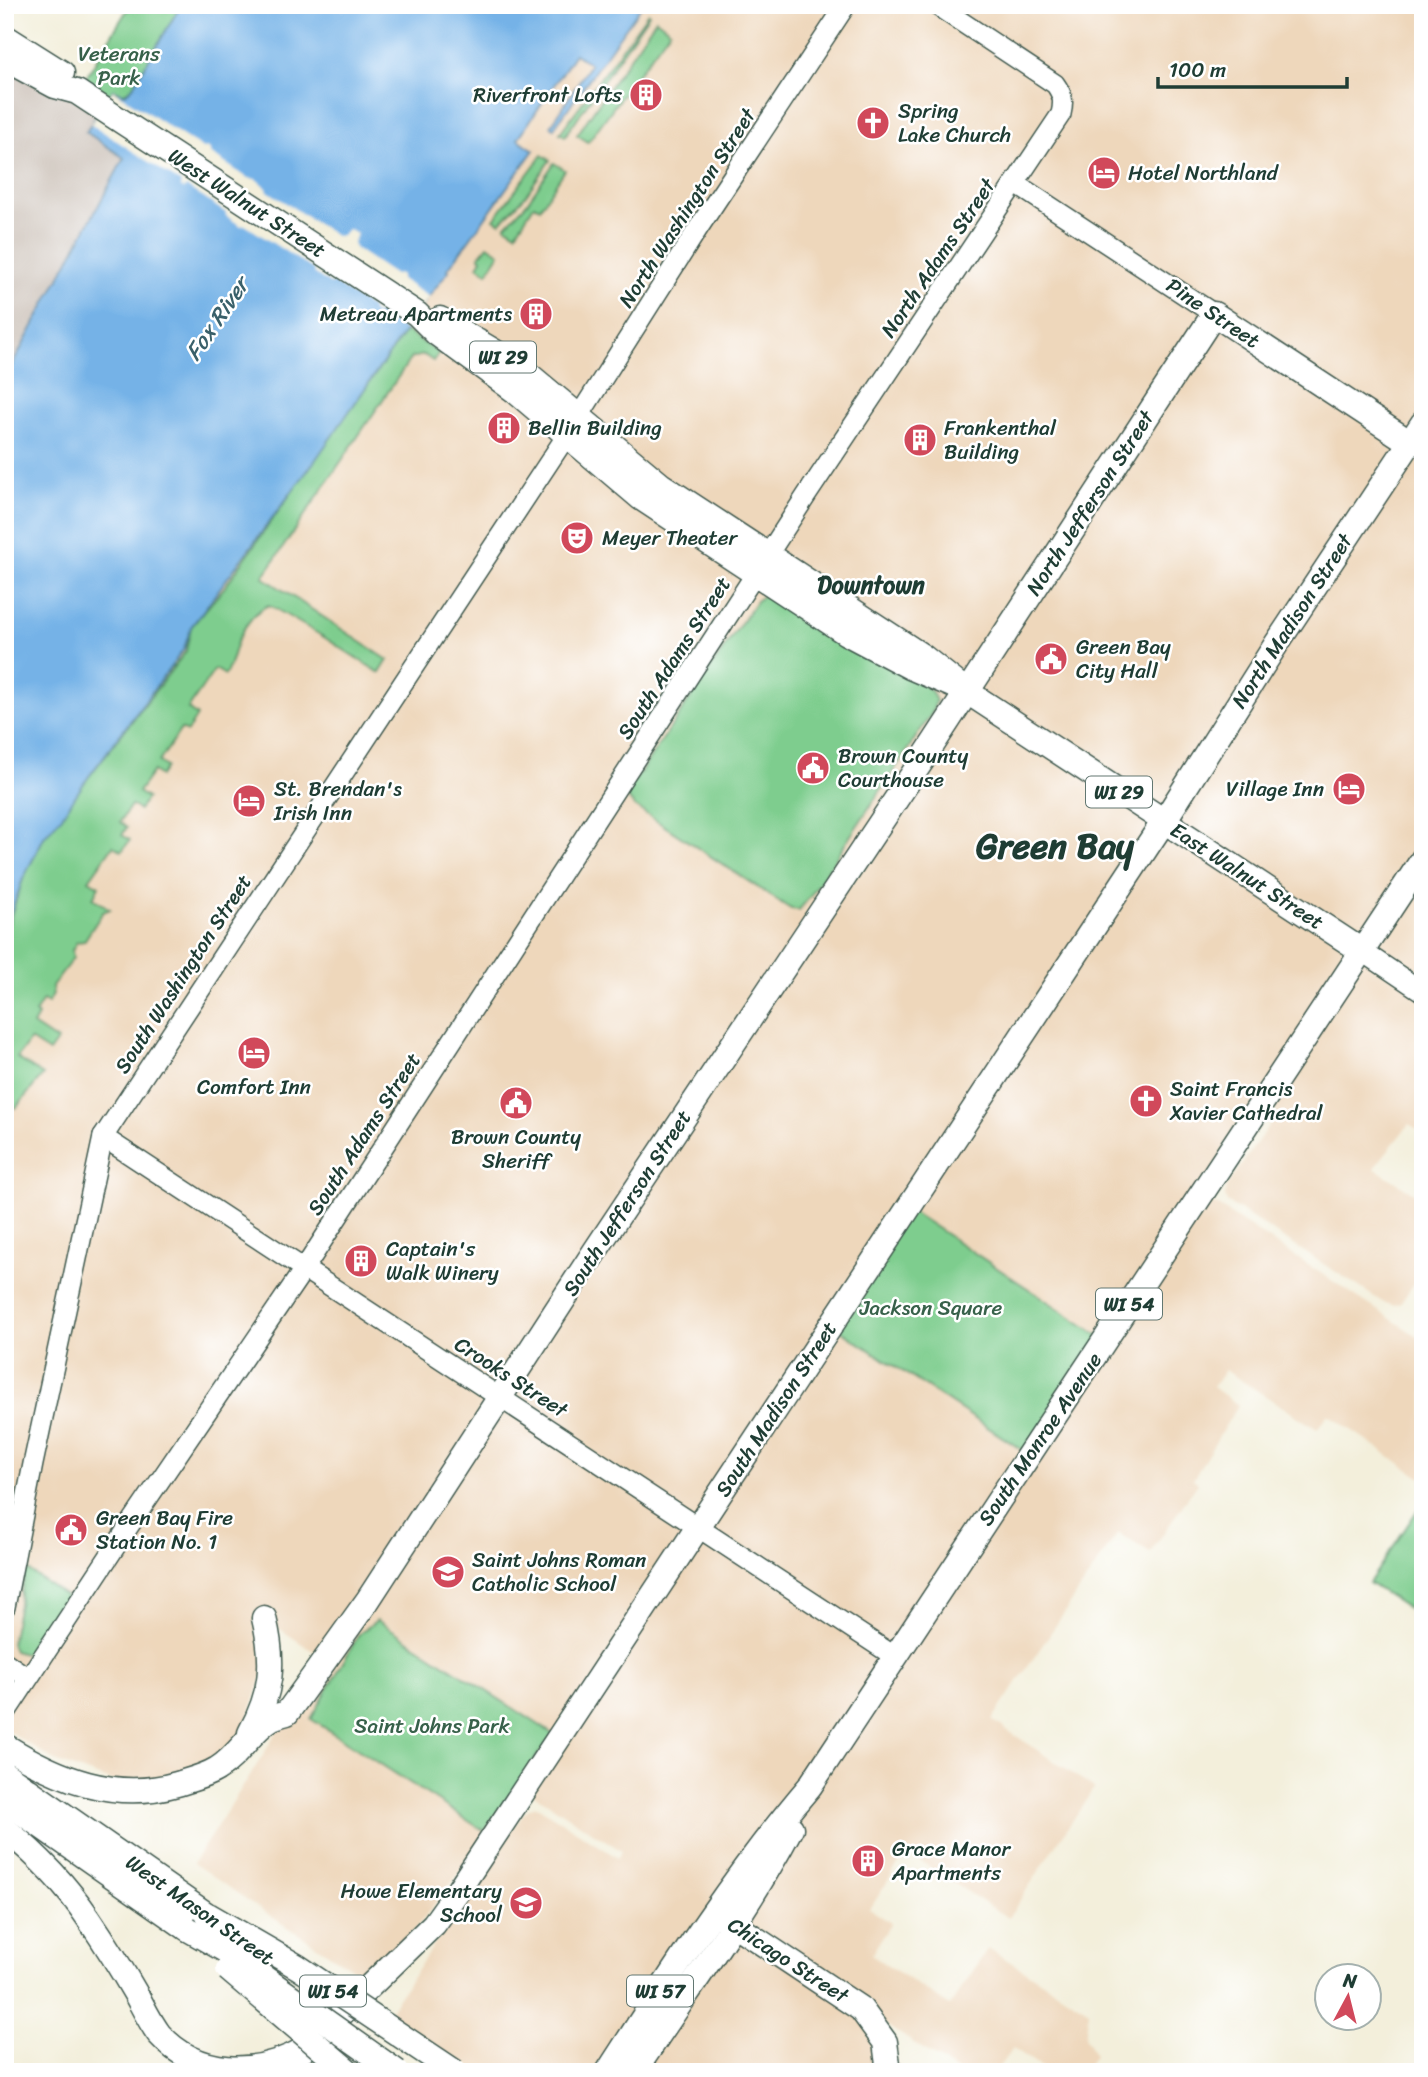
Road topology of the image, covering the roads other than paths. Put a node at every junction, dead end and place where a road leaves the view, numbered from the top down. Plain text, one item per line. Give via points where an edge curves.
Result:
1 (846, 5) edge
2 (936, 5) edge
3 (5, 37) edge
4 (5, 59) edge
5 (77, 92) junction
6 (1016, 184) junction
7 (417, 314) joint
8 (1214, 314) junction
9 (573, 426) junction
10 (1416, 433) edge
11 (762, 564) junction
12 (965, 691) junction
13 (1164, 821) junction
14 (1423, 859) edge
15 (1362, 951) junction
16 (1423, 992) edge
17 (103, 1137) junction
18 (304, 1269) junction
19 (500, 1396) junction
20 (698, 1528) junction
21 (5, 1607) edge
22 (264, 1618) dead end
23 (894, 1656) junction
24 (5, 1662) edge
25 (28, 1678) junction
26 (5, 1714) edge
27 (5, 1746) edge
28 (234, 1757) junction
29 (5, 1774) edge
30 (5, 1801) edge
31 (5, 1829) edge
32 (208, 1915) junction
33 (723, 1917) junction
34 (188, 1929) junction
35 (349, 2072) edge
36 (397, 2072) edge
37 (428, 2072) edge
38 (455, 2072) edge
39 (608, 2072) edge
40 (634, 2072) edge
41 (888, 2072) edge

1 - 9 street, North Washington Street
2 - 6 street, North Adams Street via 1062,93 1061,114
3 - 5 main road, West Walnut Street / WI 29 via 63,74
4 - 5 main road, West Walnut Street / WI 29 via 55,86
5 - 7 main road, West Walnut Street / WI 29
6 - 8 street, Pine Street
6 - 11 street, North Adams Street
7 - 9 main road, East Walnut Street / WI 29 via 511,388
8 - 10 main road, Pine Street
8 - 12 main road, North Jefferson Street
9 - 11 main road, East Walnut Street / WI 29 via 641,498
9 - 17 street, South Washington Street
10 - 13 main road, North Madison Street
11 - 12 main road, East Walnut Street / WI 29 via 846,633
11 - 18 street, South Adams Street
12 - 13 main road, East Walnut Street / WI 29
12 - 19 main road, South Jefferson Street
13 - 15 main road, East Walnut Street / WI 29
13 - 20 main road, South Madison Street
14 - 15 main road, South Monroe Avenue
15 - 16 street, East Walnut Street
15 - 23 main road, South Monroe Avenue / WI 54
17 - 18 street, Crooks Street
17 - 21 street, South Washington Street
18 - 19 street, Crooks Street
18 - 25 street, South Adams Street
19 - 20 street, Crooks Street
19 - 28 main road, South Jefferson Street via 368,1600 287,1713 271,1719
20 - 23 street, Crooks Street
20 - 31 main road, South Madison Street via 434,1924 305,2049 284,2062 247,2071 224,2070 200,2064 160,2036 87,1916
22 - 28 main road via 271,1652 269,1684 255,1723
23 - 33 main road, South Monroe Avenue / WI 54 via 810,1786 777,1853
24 - 25 street
25 - 26 street, South Adams Street
27 - 28 main road via 76,1782 136,1790 193,1780
29 - 32 main road, West Mason Street / WI 54
30 - 34 main road, West Mason Street / WI 54
32 - 37 main road, West Mason Street, bridge
32 - 38 main road, WI 54, bridge via 298,1967
33 - 39 main road, South Monroe Avenue / WI 57
33 - 40 main road, South Monroe Avenue / WI 54
33 - 41 main road, Chicago Street via 861,2009 885,2042
34 - 35 main road, WI 54, bridge via 212,1956
34 - 36 main road, West Mason Street, bridge via 225,1950

